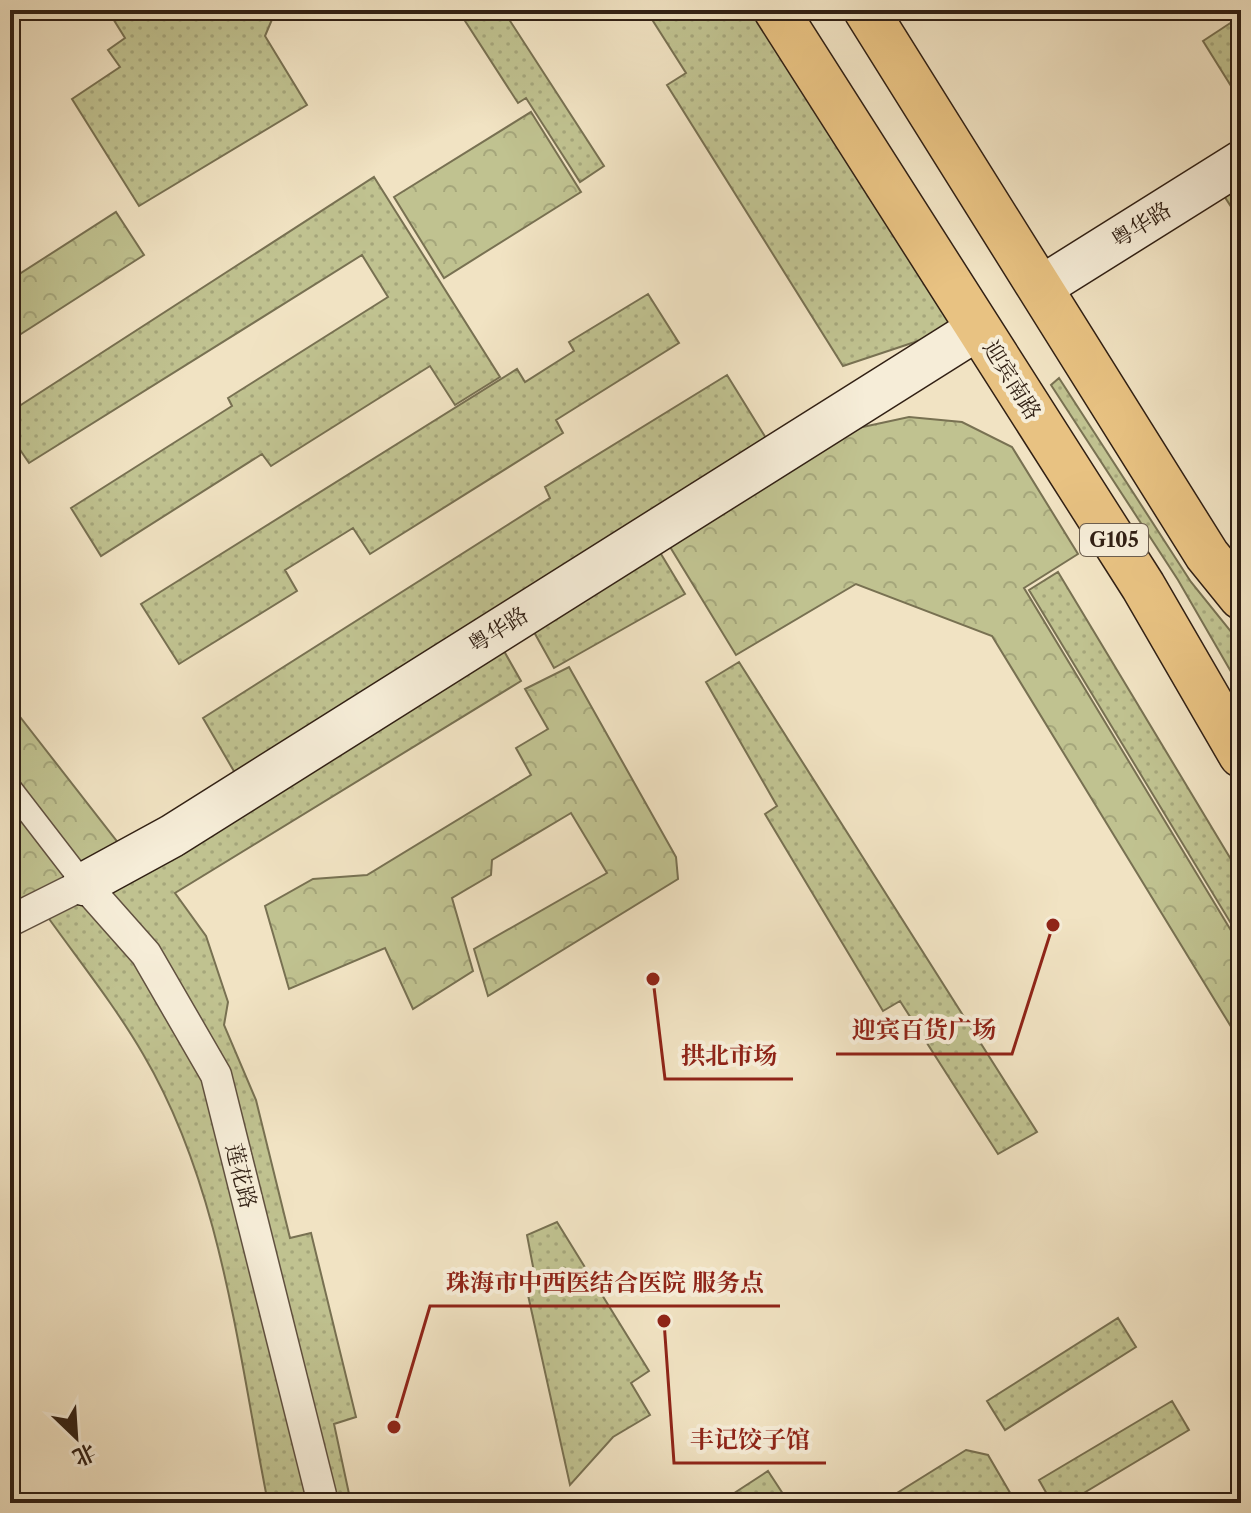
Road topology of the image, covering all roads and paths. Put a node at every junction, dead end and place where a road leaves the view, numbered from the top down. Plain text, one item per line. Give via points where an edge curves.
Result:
1 (776, 10) edge
2 (866, 10) edge
3 (1241, 162) edge
4 (1040, 288) junction
5 (979, 328) junction
6 (1241, 597) edge
7 (1241, 755) edge
8 (10, 788) edge
9 (84, 884) junction
10 (10, 921) edge
11 (323, 1503) edge

1 - 5 highway, 迎宾南路 / G105
2 - 4 highway
3 - 4 main road, 粤华路
4 - 6 highway via 1207,555
5 - 7 highway, 迎宾南路 / G105 via 1143,586
5 - 9 main road, 粤华路 via 172,836
8 - 9 street
9 - 10 street, 粤华路
9 - 11 street, 莲花路 via 146,954 216,1075

